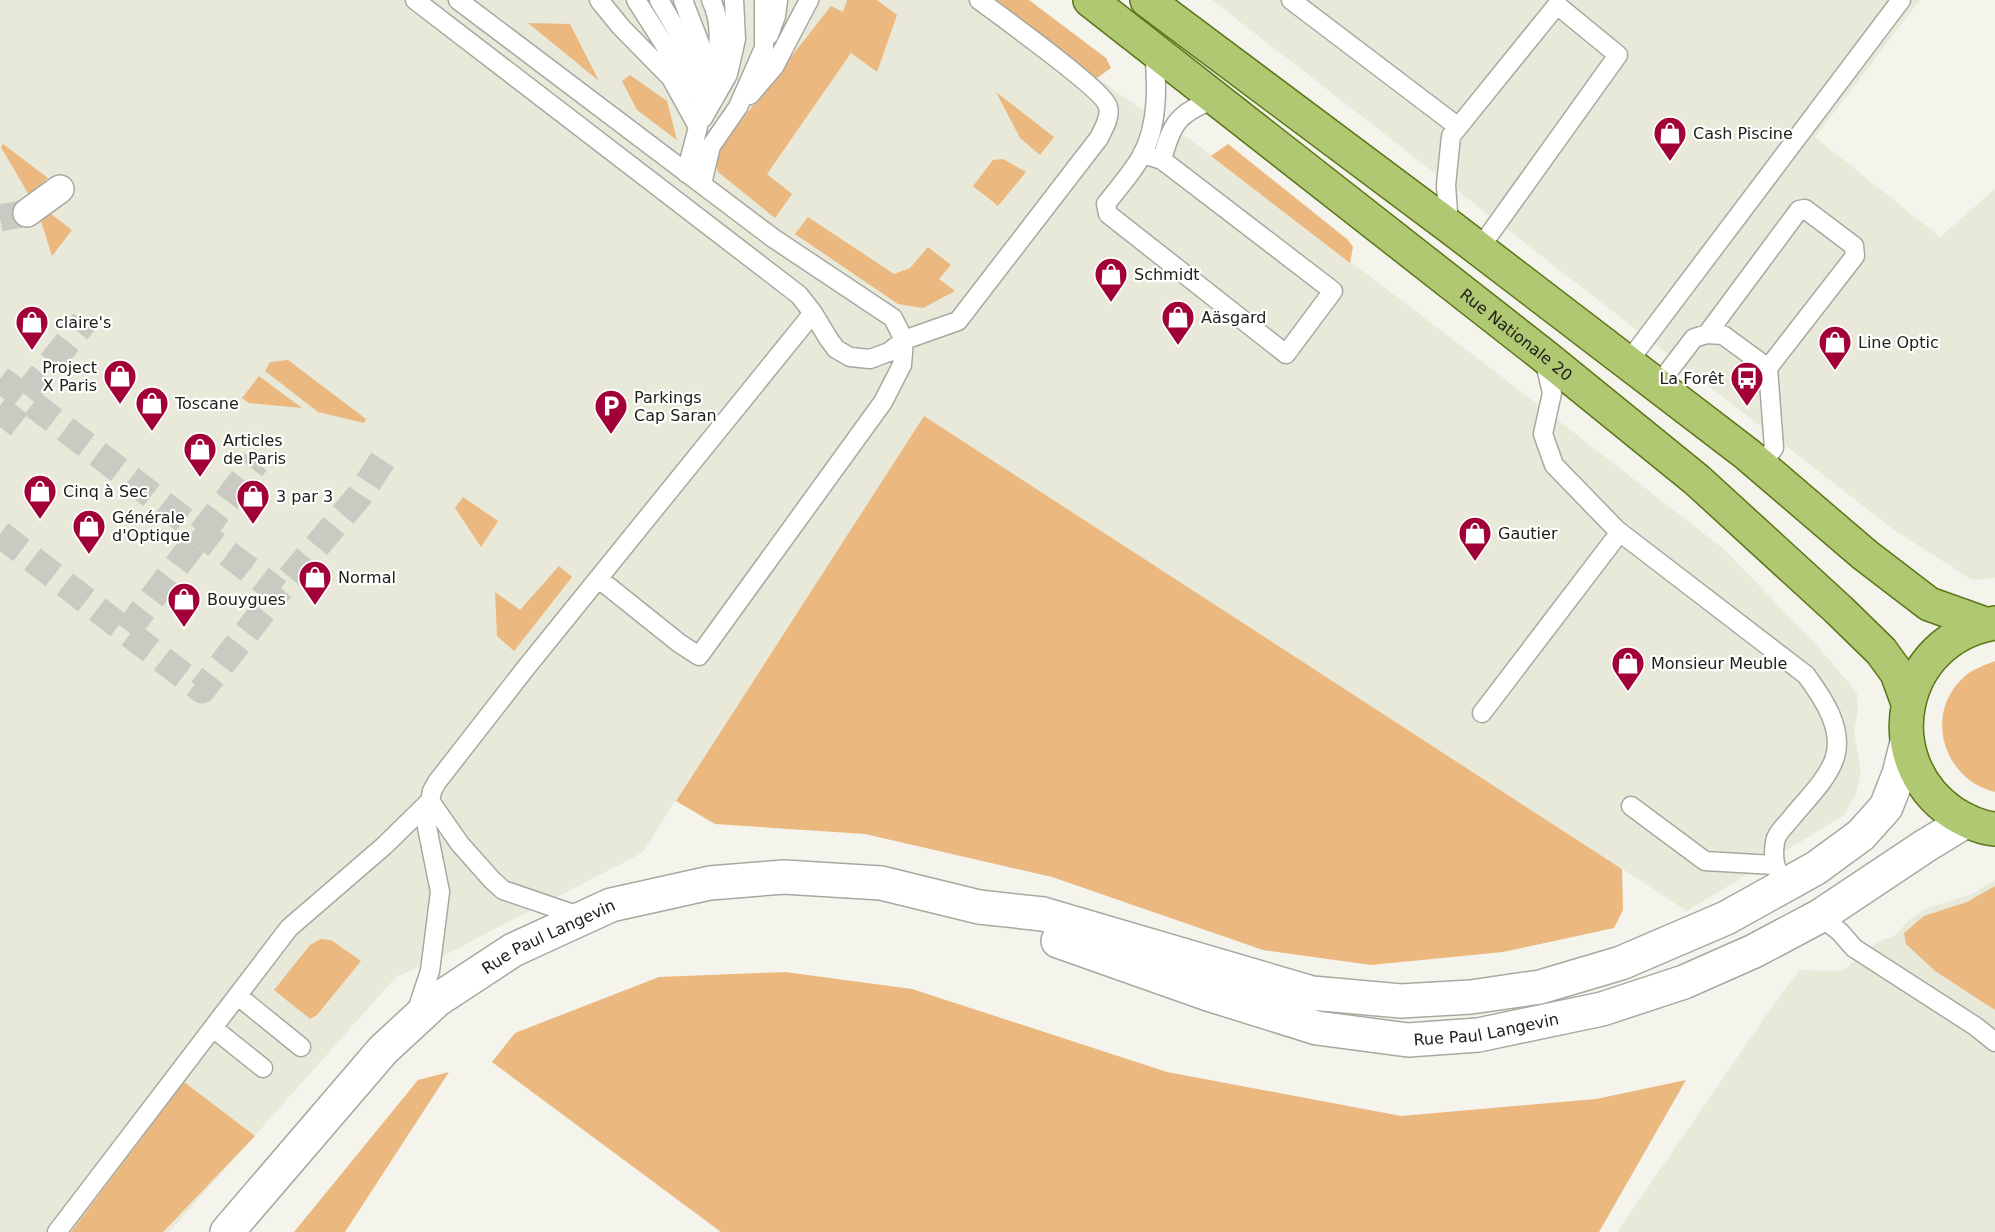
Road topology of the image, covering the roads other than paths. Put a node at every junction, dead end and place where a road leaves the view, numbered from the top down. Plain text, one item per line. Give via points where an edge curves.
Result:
1 (415, 0) edge
2 (485, 0) edge
3 (599, 0) edge
4 (636, 0) edge
5 (659, 0) edge
6 (683, 0) edge
7 (711, 0) edge
8 (734, 0) edge
9 (764, 0) edge
10 (778, 0) edge
11 (795, 0) edge
12 (809, 0) edge
13 (979, 0) edge
14 (1090, 0) edge
15 (1291, 0) edge
16 (1901, 0) edge
17 (460, 1) edge
18 (1164, 5) edge
19 (764, 48) junction
20 (1154, 49) junction
21 (774, 67) junction
22 (703, 93) junction
23 (1217, 98) junction
24 (738, 107) junction
25 (1457, 126) junction
26 (698, 127) junction
27 (1142, 154) junction
28 (1162, 160) junction
29 (686, 172) junction
30 (702, 184) junction
31 (60, 189) dead end
32 (27, 213) tunnel mouth
33 (1449, 226) junction
34 (1479, 249) junction
35 (813, 313) junction
36 (1707, 333) junction
37 (904, 339) junction
38 (1543, 355) junction
39 (1628, 362) junction
40 (1768, 368) junction
41 (1658, 385) junction
42 (1768, 457) junction
43 (1620, 532) junction
44 (598, 579) junction
45 (1990, 624) edge
46 (1908, 703) junction
47 (1482, 713) dead end
48 (1906, 742) junction
49 (430, 801) junction
50 (1631, 806) dead end
51 (1980, 825) edge
52 (1779, 876) junction
53 (979, 907) junction
54 (1820, 916) junction
55 (584, 917) junction
56 (238, 996) junction
57 (412, 1023) junction
58 (213, 1028) junction
59 (1995, 1042) edge
60 (301, 1047) dead end
61 (263, 1068) dead end
62 (57, 1232) edge
63 (226, 1232) edge

1 - 35 lane via 758,262 799,295
2 - 17 lane
3 - 26 lane via 671,78
4 - 26 lane via 688,82
5 - 22 lane via 683,41
6 - 22 lane via 700,44
7 - 26 lane via 716,10 718,58
8 - 26 lane via 736,39 728,74
9 - 19 lane
10 - 19 lane
11 - 21 lane
12 - 21 lane
13 - 37 lane via 1103,98 1108,118 1099,138 958,321
14 - 20 main road, Rue Nationale 20
15 - 25 lane
16 - 39 lane
17 - 29 lane
18 - 33 main road
19 - 24 lane
20 - 23 main road, Rue Nationale 20
20 - 27 lane via 1156,81 1151,130
21 - 24 lane
22 - 26 lane
23 - 28 lane via 1181,116 1168,138
23 - 38 main road, Rue Nationale 20
24 - 30 lane via 711,146
25 - 33 lane via 1451,135 1446,184
25 - 34 lane via 1557,5 1618,55
26 - 29 lane
27 - 28 lane
27 - 28 lane via 1106,204 1108,214 1286,354 1333,291
29 - 30 lane
30 - 37 lane via 773,238 893,318
31 - 32 street
33 - 34 main road
34 - 39 main road
35 - 37 lane via 836,349 850,357 870,359 889,352
35 - 44 lane
36 - 40 lane via 1723,335
36 - 40 lane via 1799,210 1805,209 1854,246 1855,256
36 - 41 lane via 1694,338
37 - 44 lane via 902,365 883,402 699,656
38 - 43 lane via 1551,393 1543,434 1554,465
38 - 46 main road, Rue Nationale 20 via 1696,480 1839,610 1881,651 1897,673
39 - 41 main road
40 - 42 lane
41 - 42 main road
42 - 45 main road via 1865,555 1929,604
43 - 47 lane
43 - 52 lane via 1806,675 1832,717 1834,758 1775,839
44 - 49 lane via 437,782
45 - 46 main road via 1958,635 1935,653 1918,676
46 - 48 main road
48 - 51 main road via 1917,775 1937,802
48 - 52 main road, Rue Paul Langevin via 1886,807 1877,819 1834,855
49 - 55 lane via 460,844 503,890
49 - 56 lane via 289,928
49 - 57 lane via 426,822 440,892 430,972
50 - 52 lane via 1705,861
51 - 54 main road, Rue Paul Langevin via 1925,846
52 - 53 main road, Rue Paul Langevin via 1726,918 1621,963 1540,987 1471,997 1401,1001 1312,993 1043,914
52 - 54 main road
53 - 54 main road, Rue Paul Langevin via 1048,937 1317,1028 1407,1040 1478,1035 1602,1009 1694,977
53 - 55 main road, Rue Paul Langevin via 881,883 784,877 710,883 611,905
54 - 59 lane via 1854,948
55 - 57 main road, Rue Paul Langevin via 513,950 437,1000
56 - 58 lane
56 - 60 lane
57 - 63 main road, Rue Paul Langevin via 383,1050
58 - 61 lane
58 - 62 lane

